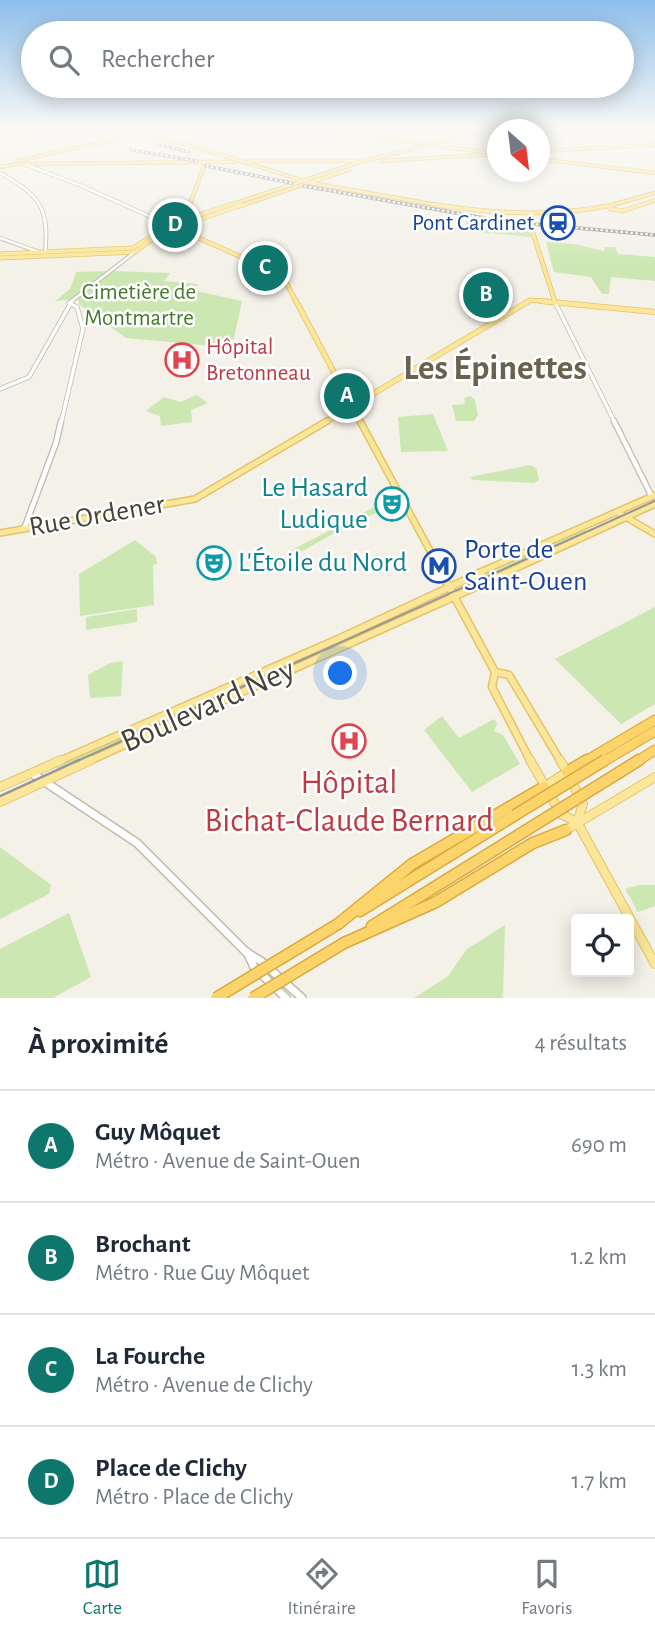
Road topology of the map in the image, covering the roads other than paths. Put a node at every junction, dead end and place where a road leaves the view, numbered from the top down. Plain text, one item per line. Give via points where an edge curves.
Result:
1 (7, 177) edge
2 (57, 177) edge
3 (200, 177) edge
4 (289, 177) edge
5 (317, 177) edge
6 (328, 177) edge
7 (303, 181) junction
8 (310, 183) junction
9 (655, 193) edge
10 (655, 200) edge
11 (604, 209) junction
12 (534, 217) junction
13 (184, 220) junction
14 (190, 223) junction
15 (173, 226) junction
16 (0, 238) edge
17 (132, 252) junction
18 (41, 255) junction
19 (51, 255) junction
20 (0, 256) edge
21 (531, 300) joint
22 (72, 302) junction
23 (555, 302) junction
24 (655, 312) edge
25 (0, 388) edge
26 (352, 404) junction
27 (654, 499) edge
28 (617, 512) junction
29 (628, 517) junction
30 (24, 529) junction
31 (0, 533) edge
32 (655, 534) edge
33 (451, 586) junction
34 (456, 596) junction
35 (495, 672) junction
36 (655, 720) edge
37 (655, 731) edge
38 (655, 750) edge
39 (567, 772) junction
40 (33, 773) junction
41 (655, 777) edge
42 (44, 782) junction
43 (0, 787) edge
44 (544, 787) junction
45 (0, 803) edge
46 (577, 822) junction
47 (566, 830) joint
48 (338, 924) junction
49 (344, 943) junction
50 (246, 952) junction
51 (652, 953) edge
52 (655, 964) edge
53 (216, 998) edge
54 (253, 998) edge
55 (286, 998) edge
56 (302, 998) edge

1 - 18 street via 32,190 43,206 48,225
2 - 15 street
3 - 13 main road
4 - 7 main road
5 - 7 main road
6 - 8 main road
7 - 8 main road
7 - 13 main road
8 - 12 main road via 471,212
8 - 14 main road
9 - 11 main road
10 - 11 main road via 621,210
11 - 12 main road
12 - 23 main road, bridge via 531,227
13 - 14 main road
13 - 15 main road
14 - 15 main road
15 - 17 main road
15 - 17 main road
15 - 26 main road via 282,275
16 - 18 street
17 - 19 main road
17 - 22 street
18 - 19 main road
18 - 19 main road
18 - 20 main road
21 - 23 main road
21 - 26 main road
22 - 25 street via 29,377
22 - 30 street via 83,329 56,443
23 - 24 main road
23 - 27 street
26 - 30 main road, Rue Ordener via 195,499
26 - 33 main road
27 - 28 main road, Boulevard Ney
27 - 29 main road, Boulevard Ney
28 - 29 main road
28 - 33 main road, Boulevard Ney
29 - 32 main road
29 - 34 main road, Boulevard Ney
30 - 31 main road, Rue Ordener
33 - 34 main road
33 - 40 main road, Boulevard Ney
34 - 35 main road
34 - 42 main road, Boulevard Ney
35 - 39 main road via 509,675
35 - 44 main road via 492,687
36 - 39 highway
37 - 48 highway, bridge
38 - 49 highway, bridge
39 - 44 main road
39 - 46 main road via 583,804
40 - 42 street
40 - 43 main road, Boulevard Ney
41 - 46 main road
42 - 45 main road, Boulevard Ney
42 - 50 street via 137,843
44 - 46 main road via 561,814
44 - 48 highway via 438,848
46 - 47 main road
46 - 51 main road
47 - 49 highway via 533,843 436,902
48 - 53 highway, bridge
49 - 54 highway, bridge
50 - 55 street via 254,967
50 - 56 street
51 - 52 main road

